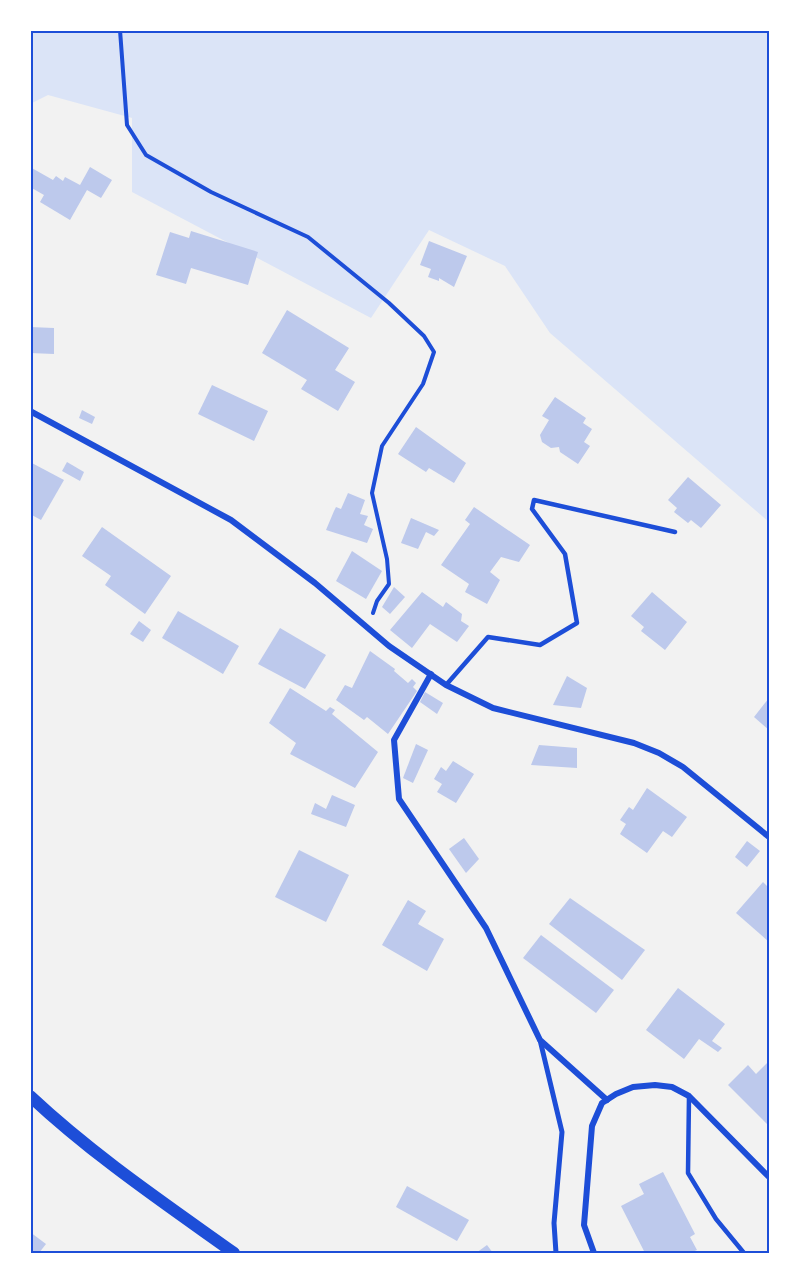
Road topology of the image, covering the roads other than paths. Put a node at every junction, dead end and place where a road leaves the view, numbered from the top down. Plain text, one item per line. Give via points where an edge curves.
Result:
1 (30, 411) edge
2 (675, 532) dead end
3 (431, 674) junction
4 (446, 685) junction
5 (769, 837) edge
6 (540, 1040) junction
7 (30, 1096) edge
8 (689, 1096) junction
9 (607, 1100) junction
10 (769, 1177) edge
11 (234, 1253) edge
12 (556, 1253) edge
13 (594, 1253) edge
14 (744, 1253) edge

1 - 3 street via 231,520
2 - 4 lane via 534,500 532,508 566,554 577,623 540,645 488,638
3 - 4 street
3 - 6 street via 394,740 399,799 486,928
4 - 5 street via 493,708 634,743 659,753 683,767
6 - 9 street
6 - 12 street via 562,1132 554,1223
7 - 11 main road via 64,1129
8 - 9 street via 672,1087 655,1085 633,1087
8 - 10 street
8 - 14 lane via 688,1173 716,1219
9 - 13 street via 592,1126 584,1225

